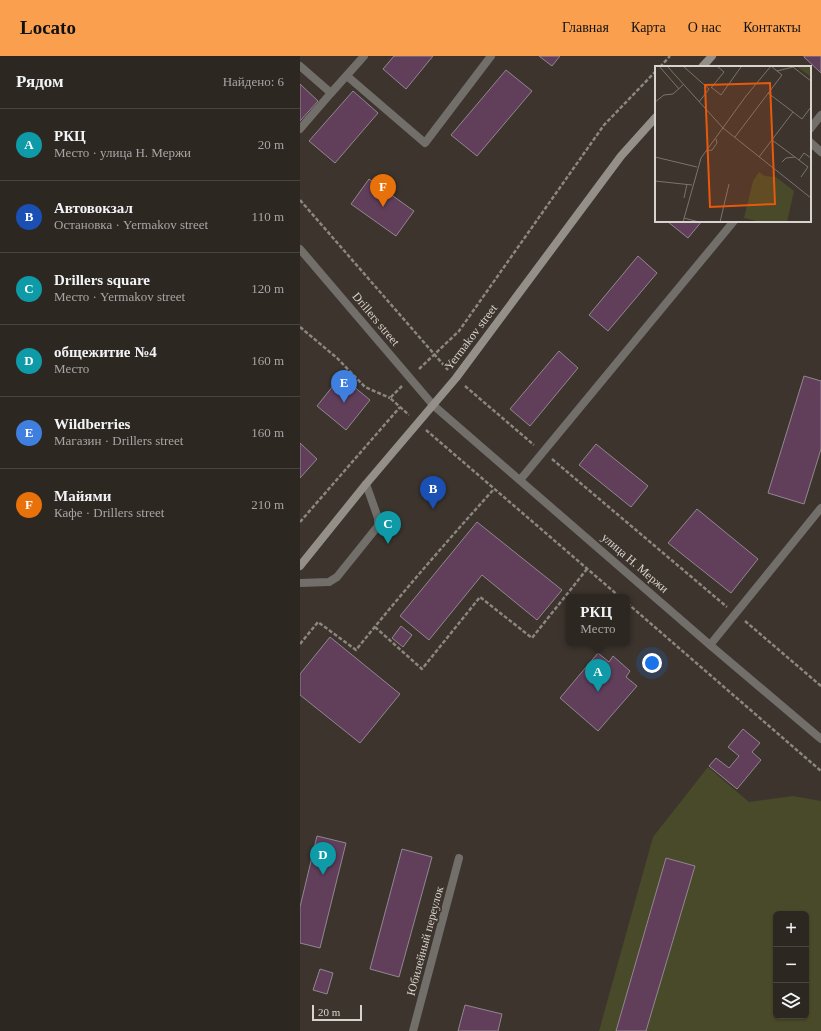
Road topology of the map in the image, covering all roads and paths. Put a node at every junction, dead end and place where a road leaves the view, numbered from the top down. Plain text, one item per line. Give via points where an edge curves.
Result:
1 (364, 56) edge
2 (491, 56) edge
3 (670, 56) edge
4 (712, 56) edge
5 (300, 66) edge
6 (661, 66) edge
7 (703, 66) edge
8 (655, 72) edge
9 (347, 76) junction
10 (331, 93) junction
11 (821, 115) edge
12 (655, 118) edge
13 (811, 128) edge
14 (300, 129) edge
15 (811, 143) edge
16 (821, 152) edge
17 (733, 222) edge
18 (300, 249) edge
19 (300, 327) edge
20 (410, 378) junction
21 (390, 398) junction
22 (433, 405) junction
23 (400, 407) junction
24 (418, 423) junction
25 (520, 480) junction
26 (366, 484) junction
27 (494, 489) junction
28 (819, 513) edge
29 (300, 522) edge
30 (300, 566) edge
31 (587, 569) junction
32 (300, 583) edge
33 (567, 594) edge
34 (616, 594) edge
35 (566, 595) edge
36 (630, 606) edge
37 (375, 627) junction
38 (300, 644) edge
39 (710, 645) junction
40 (821, 739) edge
41 (821, 771) edge
42 (459, 858) dead end
43 (413, 1031) edge

1 - 9 street
2 - 9 street via 425,143
3 - 6 path
4 - 7 street
5 - 10 street
8 - 20 path via 604,125 459,331
9 - 10 street
10 - 14 street
11 - 13 street
12 - 22 street, Yermakov street via 621,156 456,378
15 - 16 street
17 - 25 street
18 - 20 street, Drillers street
19 - 21 path via 337,358 365,387
20 - 21 path
20 - 22 street, Drillers street
21 - 23 path
22 - 24 street, Yermakov street
22 - 25 street, улица Н. Мержи
23 - 24 path
23 - 29 path
24 - 26 street, Yermakov street
24 - 27 path
25 - 39 street, улица Н. Мержи
26 - 30 street, Yermakov street
26 - 32 street via 378,518 378,526 337,577 329,582
27 - 31 path
27 - 37 path via 449,538
28 - 39 street
31 - 33 path
31 - 34 path
35 - 37 path via 532,638 480,597 422,669
36 - 41 path
37 - 38 path via 356,650 318,622
39 - 40 street, улица Н. Мержи
42 - 43 street, Юбилейный переулок

